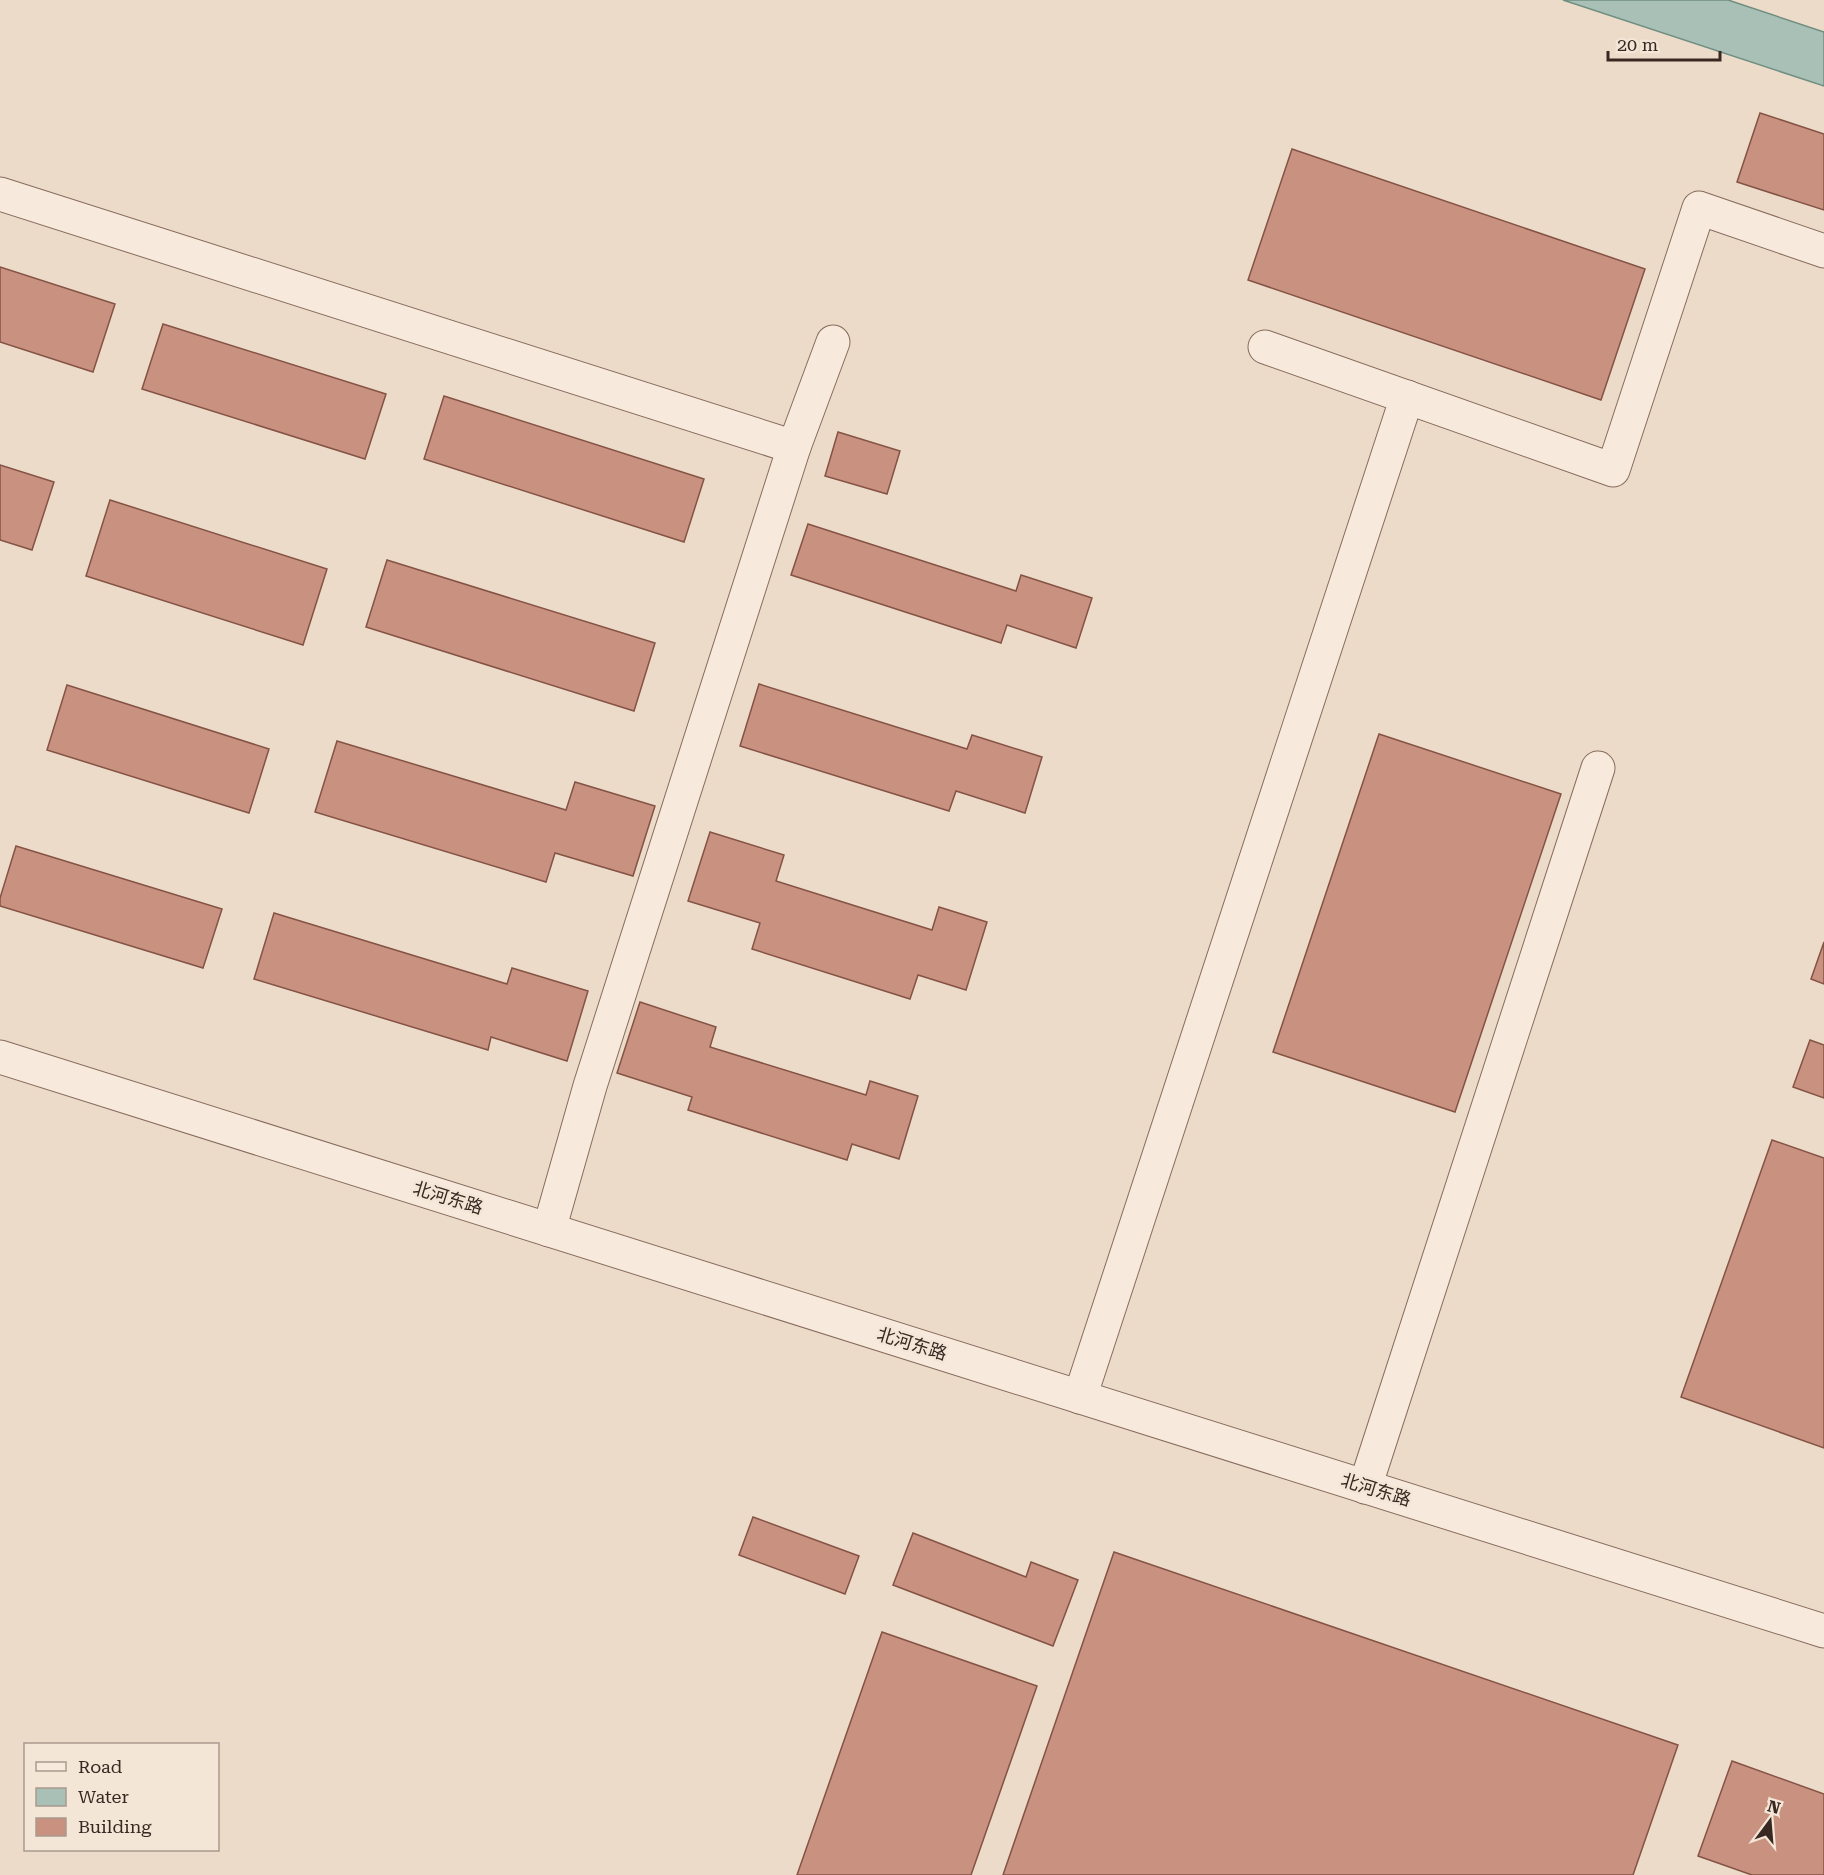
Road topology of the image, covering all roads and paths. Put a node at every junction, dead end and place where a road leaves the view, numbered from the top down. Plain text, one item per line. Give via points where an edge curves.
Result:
1 (0, 194) edge
2 (1824, 251) edge
3 (833, 342) dead end
4 (1265, 347) dead end
5 (1407, 397) junction
6 (794, 447) junction
7 (1598, 768) dead end
8 (0, 1057) edge
9 (549, 1230) junction
10 (1080, 1397) junction
11 (1365, 1487) junction
12 (1824, 1631) edge

1 - 6 street
2 - 5 street via 1699,208 1613,470
3 - 6 street
4 - 5 street
5 - 10 street
6 - 9 street via 590,1086
7 - 11 street
8 - 9 street, 北河东路
9 - 10 street, 北河东路
10 - 11 street, 北河东路
11 - 12 street, 北河东路

